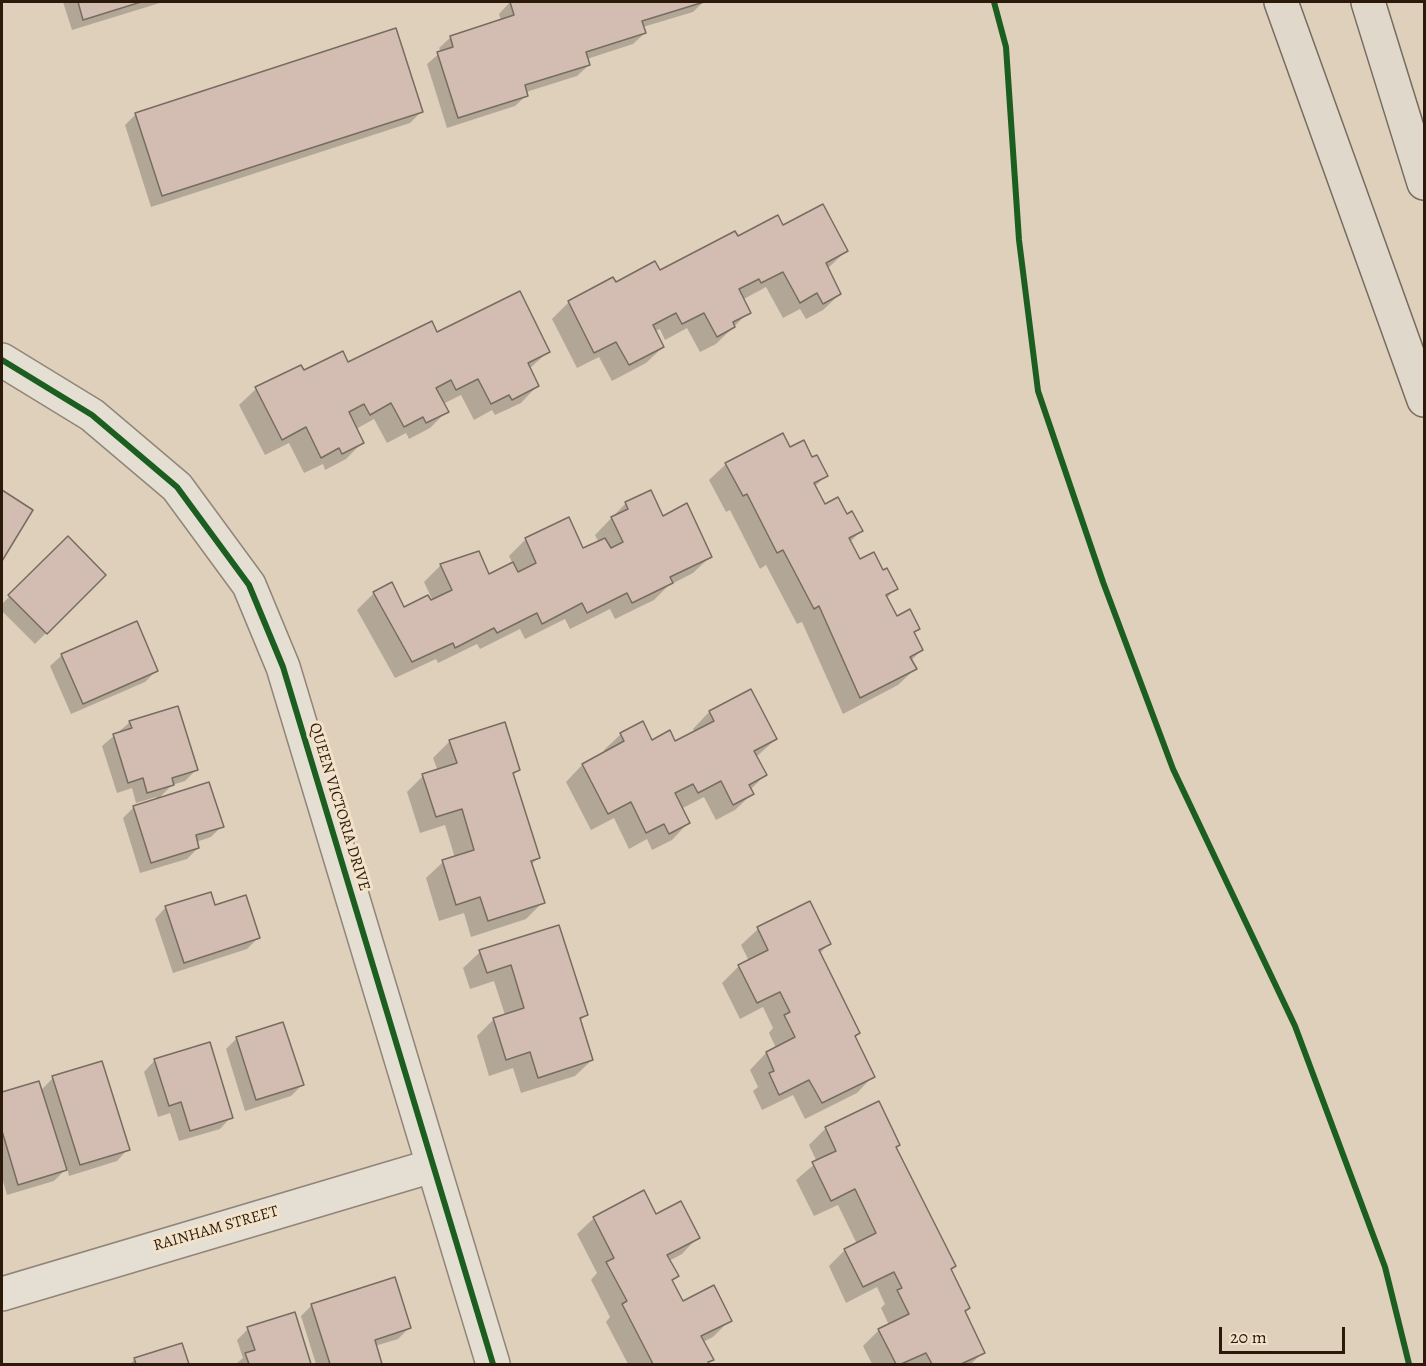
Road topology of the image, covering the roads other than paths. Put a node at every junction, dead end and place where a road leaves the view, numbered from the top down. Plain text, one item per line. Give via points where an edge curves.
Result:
1 (1281, 2) edge
2 (1368, 2) edge
3 (1425, 183) edge
4 (2, 360) edge
5 (1425, 400) edge
6 (432, 1166) junction
7 (2, 1294) edge
8 (493, 1365) edge

1 - 5 highway
2 - 3 highway
4 - 6 street, QUEEN VICTORIA DRIVE via 92,415 177,487 249,585 283,667
6 - 7 street, RAINHAM STREET
6 - 8 street, QUEEN VICTORIA DRIVE

